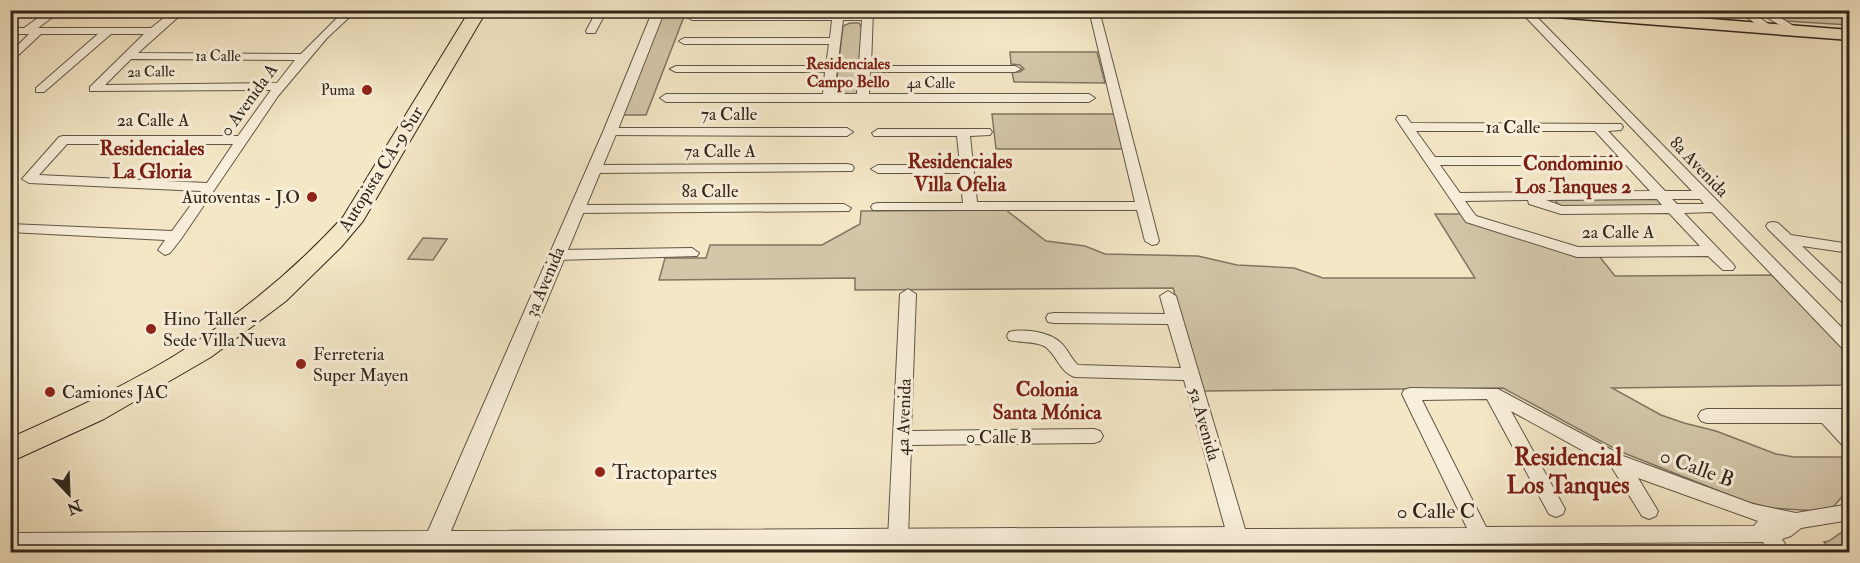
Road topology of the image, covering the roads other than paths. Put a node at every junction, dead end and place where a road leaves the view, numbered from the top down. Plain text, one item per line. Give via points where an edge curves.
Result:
1 (57, 10) edge
2 (181, 10) edge
3 (352, 10) edge
4 (465, 10) edge
5 (478, 10) edge
6 (602, 10) edge
7 (659, 10) edge
8 (850, 10) edge
9 (1094, 10) edge
10 (1524, 10) edge
11 (1530, 10) edge
12 (1741, 10) edge
13 (1760, 10) edge
14 (868, 14) edge
15 (692, 17) dead end
16 (838, 17) junction
17 (1770, 28) junction
18 (1795, 30) junction
19 (10, 31) edge
20 (154, 31) junction
21 (591, 31) dead end
22 (24, 32) junction
23 (37, 32) junction
24 (107, 32) junction
25 (1850, 34) edge
26 (684, 41) dead end
27 (835, 41) junction
28 (15, 50) edge
29 (131, 56) junction
30 (305, 57) junction
31 (10, 60) edge
32 (676, 69) dead end
33 (831, 69) junction
34 (866, 69) junction
35 (1015, 69) dead end
36 (281, 86) junction
37 (39, 90) dead end
38 (666, 98) dead end
39 (828, 98) junction
40 (863, 98) junction
41 (1089, 98) dead end
42 (1598, 127) junction
43 (1617, 127) dead end
44 (610, 132) junction
45 (848, 132) dead end
46 (963, 132) junction
47 (986, 132) dead end
48 (878, 133) dead end
49 (242, 140) junction
50 (1629, 160) junction
51 (1431, 161) junction
52 (847, 168) dead end
53 (965, 168) junction
54 (594, 169) junction
55 (878, 169) dead end
56 (210, 187) junction
57 (1662, 195) junction
58 (1700, 195) junction
59 (1455, 197) junction
60 (1522, 197) junction
61 (970, 206) junction
62 (1143, 206) junction
63 (878, 207) dead end
64 (844, 208) dead end
65 (1713, 208) junction
66 (576, 209) junction
67 (1674, 210) junction
68 (1773, 226) dead end
69 (10, 228) edge
70 (176, 236) junction
71 (1788, 239) junction
72 (1152, 241) dead end
73 (1850, 249) edge
74 (165, 250) dead end
75 (1712, 251) junction
76 (692, 253) dead end
77 (557, 255) junction
78 (1728, 267) dead end
79 (1842, 288) edge
80 (908, 294) dead end
81 (1167, 296) dead end
82 (1850, 301) edge
83 (1054, 318) dead end
84 (1173, 319) junction
85 (1015, 336) dead end
86 (1850, 346) edge
87 (1190, 374) junction
88 (1492, 393) junction
89 (1707, 416) dead end
90 (1827, 417) junction
91 (1850, 417) edge
92 (10, 436) edge
93 (1094, 436) dead end
94 (903, 438) junction
95 (1850, 442) edge
96 (10, 451) edge
97 (1617, 461) junction
98 (1556, 509) dead end
99 (1649, 511) dead end
100 (1753, 512) junction
101 (1850, 512) edge
102 (1781, 529) junction
103 (1480, 535) junction
104 (898, 539) junction
105 (10, 543) edge
106 (677, 545) edge
107 (735, 545) edge
108 (801, 546) edge
109 (1244, 546) edge
110 (432, 547) edge
111 (1780, 552) edge

1 - 22 street
2 - 20 street
3 - 30 street, 0 Avenida A
4 - 92 highway, Autopista CA-9 Sur via 342,209 316,242 252,299 187,346
5 - 96 highway, Autopista CA-9 Sur via 352,221 277,296 202,351 94,412
6 - 21 street
7 - 44 street, 3a Avenida
8 - 16 street
9 - 62 street
10 - 58 street, 8a Avenida
11 - 17 main road
12 - 17 street
13 - 18 street
14 - 16 street
14 - 34 street
15 - 16 street
16 - 27 street
17 - 18 main road
18 - 25 main road
19 - 22 street
20 - 24 street
20 - 29 street
22 - 23 street
23 - 24 street
23 - 28 street
24 - 37 street
26 - 27 street
27 - 33 street
28 - 31 street
29 - 30 street, 1a Calle
29 - 36 street, 2a Calle via 94,89
30 - 36 street, 0 Avenida A
32 - 33 street
33 - 39 street
34 - 35 street
34 - 40 street
36 - 49 street, 0 Avenida A
38 - 39 street, 4a Calle
39 - 40 street, 4a Calle
40 - 41 street, 4a Calle
42 - 43 street, 1a Calle
42 - 50 street
42 - 51 street, 1a Calle via 1405,123
44 - 45 street, 7a Calle
44 - 54 street, 3a Avenida
46 - 47 street
46 - 48 street
46 - 53 street
49 - 56 street, 0 Avenida A
49 - 56 street, 2a Calle A via 63,140 29,179
50 - 51 street
50 - 57 street
51 - 59 street
52 - 54 street, 7a Calle A
53 - 55 street
53 - 61 street
54 - 66 street, 3a Avenida
56 - 70 street, 0 Avenida A
57 - 58 street
57 - 60 street
57 - 67 street
58 - 65 street, 8a Avenida
59 - 60 street
59 - 75 street, 2a Calle A via 1471,219 1577,252
60 - 67 street via 1561,210
61 - 62 street
61 - 63 street
62 - 72 street
64 - 66 street, 8a Calle
65 - 67 street
65 - 86 street, 8a Avenida
66 - 77 street, 3a Avenida
67 - 75 street
68 - 71 street
69 - 70 street
70 - 74 street, 0 Avenida A
71 - 73 street
71 - 79 street
75 - 78 street
76 - 77 street
77 - 110 street, 3a Avenida
79 - 82 street
80 - 94 street, 4a Avenida
81 - 84 street, 5a Avenida
83 - 84 street
84 - 87 street, 5a Avenida
85 - 87 street via 1040,339 1055,346 1075,371
87 - 109 street, 5a Avenida
88 - 97 street, 0 Calle B
88 - 98 street
88 - 103 street via 1410,394
89 - 90 street
90 - 91 street
90 - 95 street
93 - 94 street, 0 Calle B
94 - 104 street, 4a Avenida
97 - 99 street
97 - 100 street, 0 Calle B
100 - 102 street
100 - 102 street, 0 Calle B
101 - 102 street, 0 Calle B
102 - 103 street, 0 Calle C
102 - 111 street
103 - 109 street, 0 Calle C
104 - 108 street
104 - 109 street
105 - 110 street
106 - 107 street
106 - 110 street
107 - 108 street

